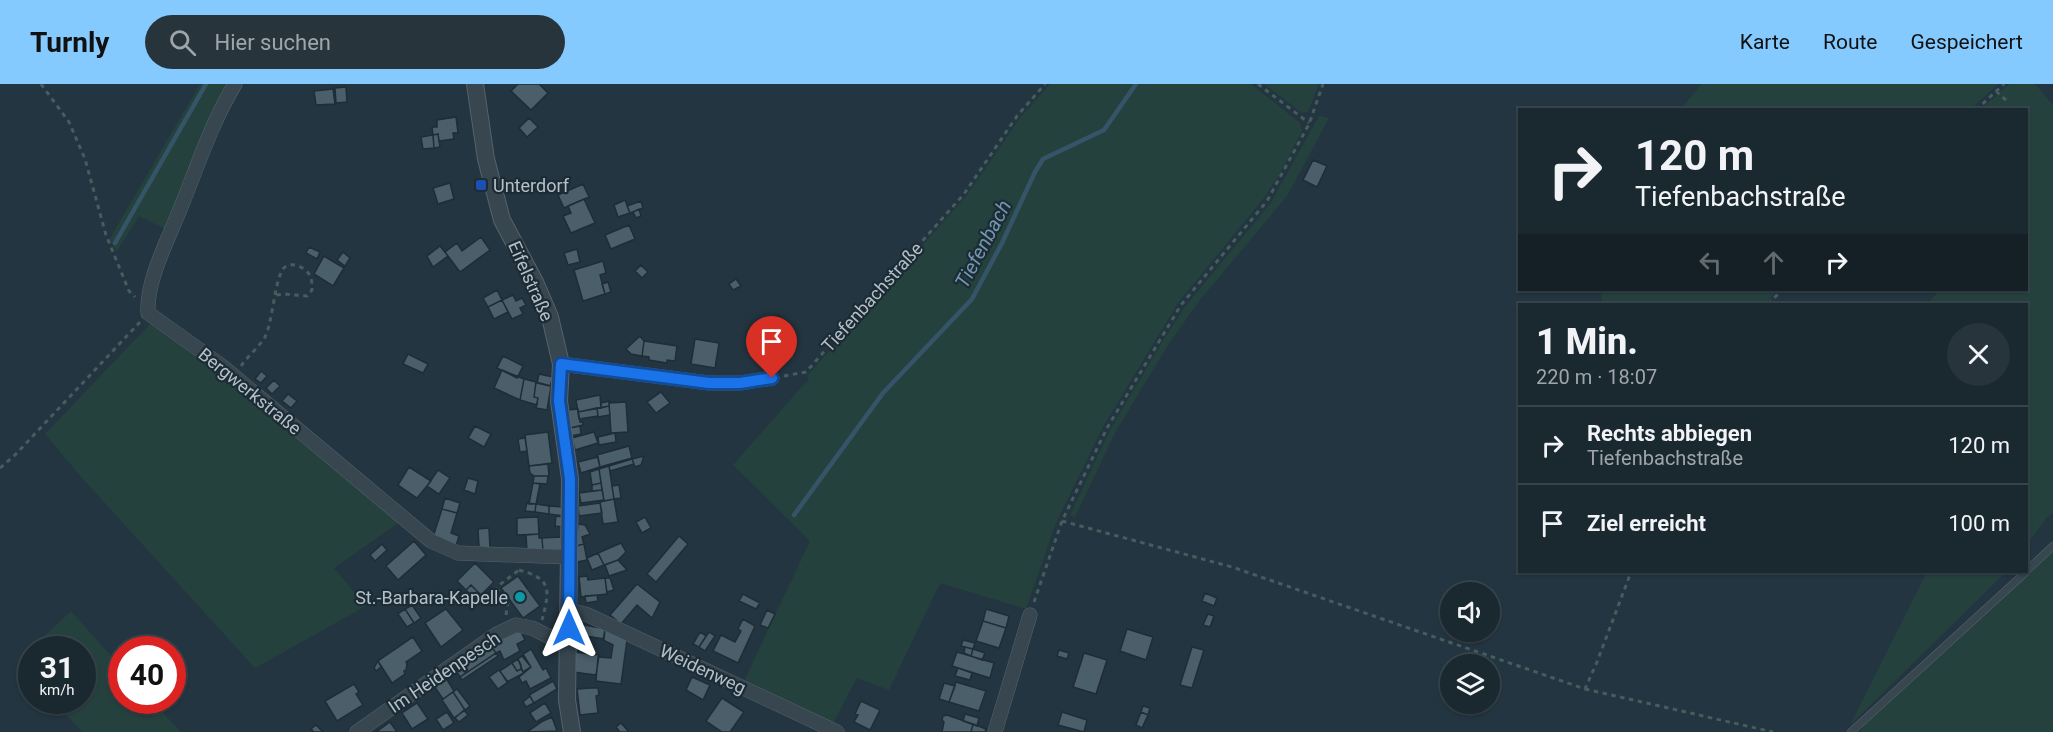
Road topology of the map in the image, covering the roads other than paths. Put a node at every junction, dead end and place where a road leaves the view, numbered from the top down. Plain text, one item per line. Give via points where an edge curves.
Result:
1 (235, 84) edge
2 (475, 84) edge
3 (561, 364) junction
4 (772, 378) road end
5 (2053, 546) edge
6 (568, 557) junction
7 (2028, 569) edge
8 (2024, 573) edge
9 (569, 610) junction
10 (1030, 615) road end
11 (568, 646) junction
12 (357, 732) edge
13 (572, 732) edge
14 (837, 732) edge
15 (995, 732) edge
16 (1851, 732) edge

1 - 6 street, Bergwerkstraße via 220,108 157,267 147,301 148,313 237,379 431,542 458,553
2 - 3 street, Eifelstraße via 486,159 502,220 550,317
3 - 4 street via 709,383
3 - 6 street, Eifelstraße via 559,401 570,479
5 - 7 lane
6 - 9 street, Eifelstraße
8 - 16 lane
9 - 11 street, Eifelstraße
9 - 14 street, Weidenweg via 588,615
10 - 15 street
11 - 12 street, Im Heidenpesch via 532,628 516,625 497,634
11 - 13 street, Eifelstraße via 567,700

